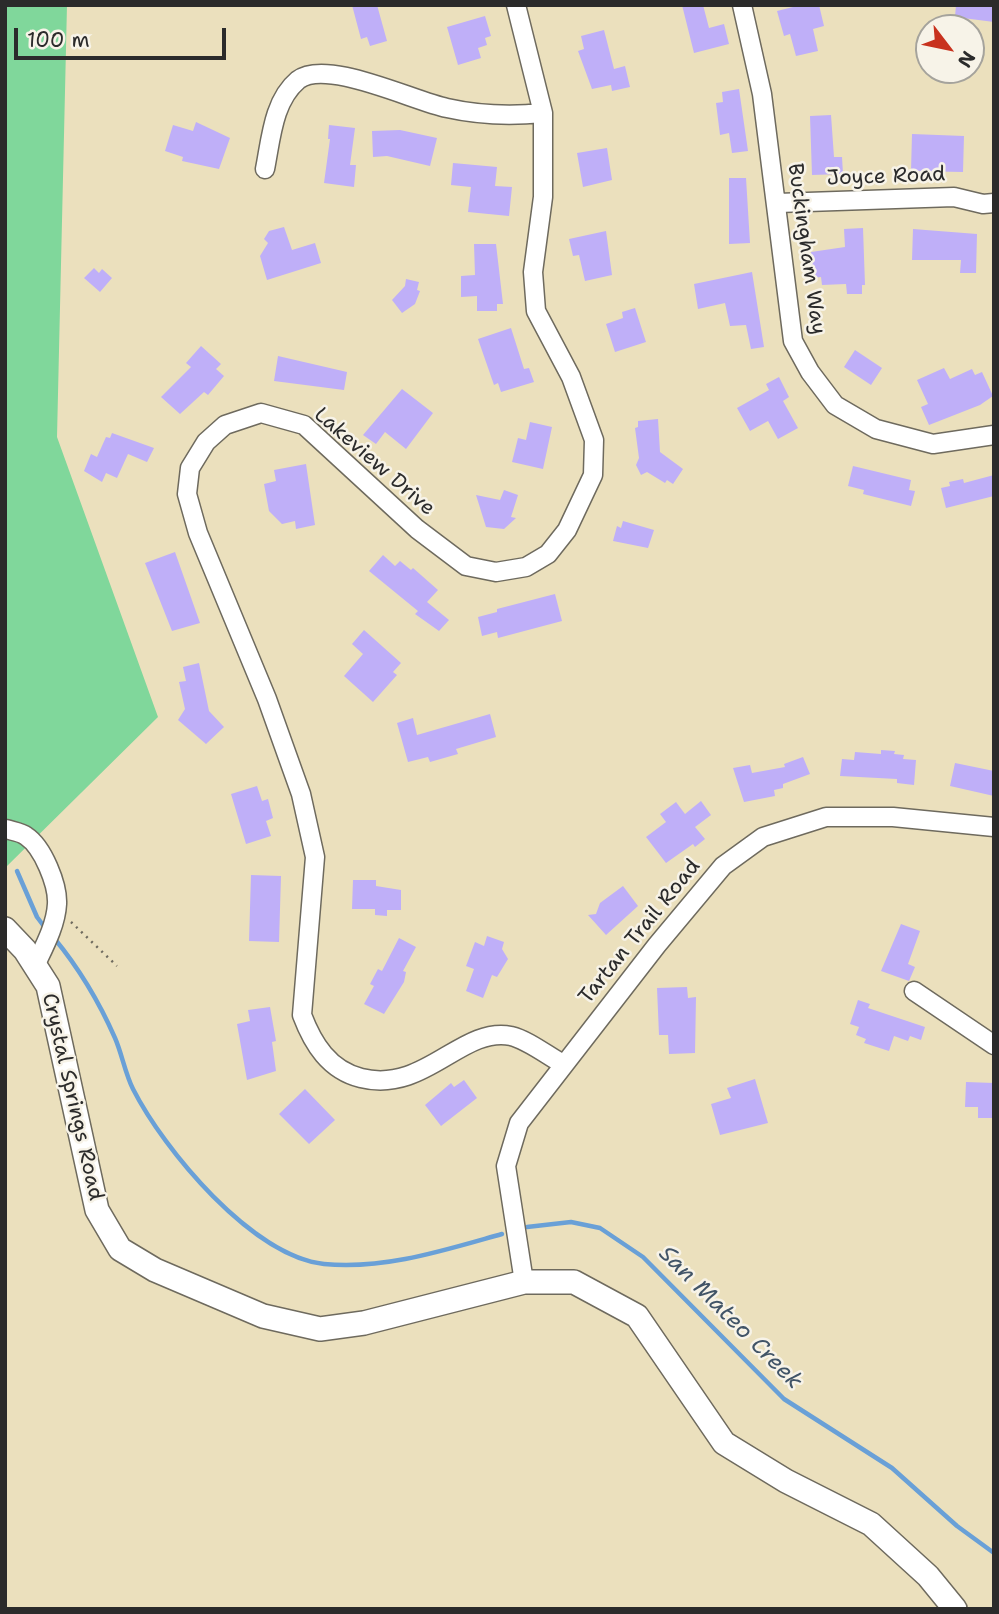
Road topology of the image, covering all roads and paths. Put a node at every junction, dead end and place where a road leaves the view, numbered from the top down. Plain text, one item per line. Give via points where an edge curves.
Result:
1 (516, 5) edge
2 (743, 5) edge
3 (544, 113) junction
4 (265, 169) dead end
5 (994, 203) edge
6 (778, 204) junction
7 (994, 435) edge
8 (994, 827) edge
9 (6, 829) edge
10 (5, 839) edge
11 (55, 915) junction
12 (5, 929) edge
13 (39, 957) junction
14 (117, 966) dead end
15 (914, 991) dead end
16 (994, 1045) edge
17 (563, 1064) junction
18 (524, 1282) junction
19 (955, 1609) edge

1 - 3 street, Lakeview Drive
2 - 6 street, Buckingham Way
3 - 4 street via 515,116 448,108 326,72 299,79 279,104
3 - 17 street, Lakeview Drive via 543,197 533,272 536,310 571,377 594,440 593,475 582,504 548,554 526,567 496,572 466,566 417,529 304,425 261,413 225,425 206,442 190,468 187,494 198,533 301,794 315,857 302,1015 324,1057 348,1075 375,1082 405,1080 479,1039 511,1036
5 - 6 street, Joyce Road via 954,197
6 - 7 street, Buckingham Way via 793,341 835,405 876,429 933,444
8 - 17 street, Tartan Trail Road via 893,817 827,817 763,837 723,866
9 - 10 street
9 - 11 street via 26,835 37,848 55,888
11 - 13 street
11 - 14 path
12 - 13 main road, Crystal Springs Road
13 - 18 main road, Crystal Springs Road via 97,1210 120,1249 155,1270 263,1316 320,1329 364,1324
15 - 16 street
17 - 18 street, Tartan Trail Road via 519,1123 506,1166
18 - 19 main road, Crystal Springs Road via 574,1282 637,1316 724,1443 871,1524 928,1576

